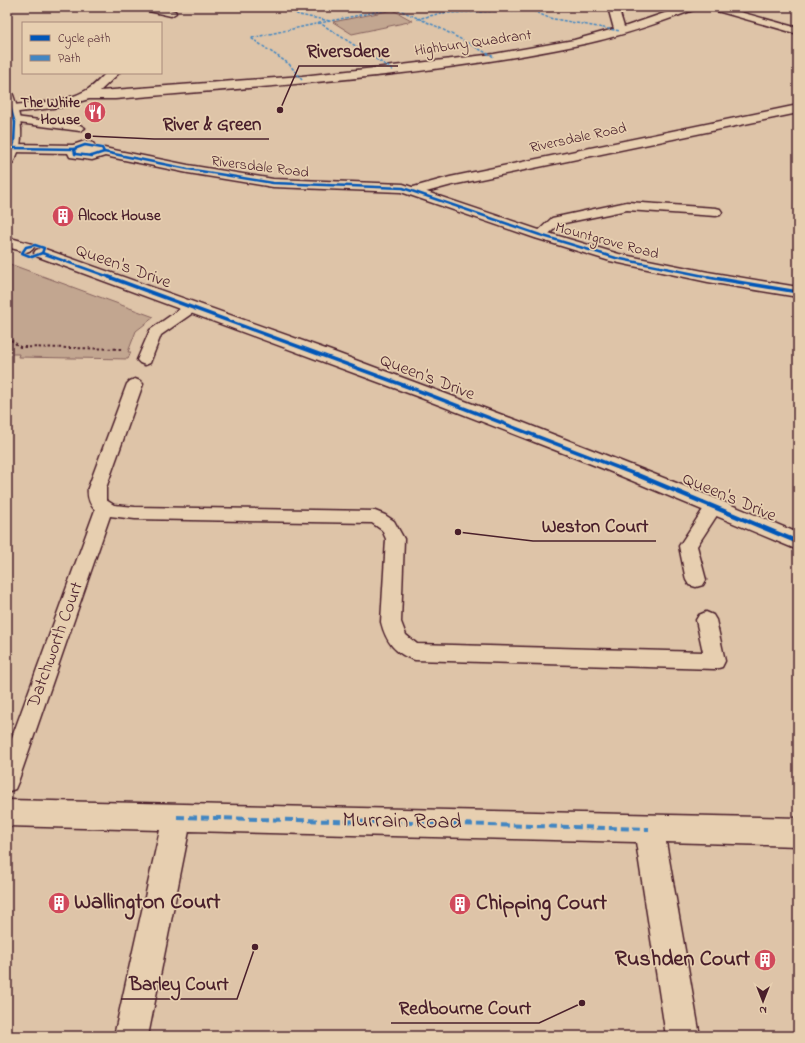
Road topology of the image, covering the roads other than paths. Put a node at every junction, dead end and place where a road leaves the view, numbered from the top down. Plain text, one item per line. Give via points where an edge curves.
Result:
1 (144, 7) edge
2 (613, 7) edge
3 (692, 7) edge
4 (713, 7) edge
5 (173, 10) edge
6 (162, 22) edge
7 (620, 31) junction
8 (798, 31) edge
9 (112, 74) edge
10 (7, 95) edge
11 (86, 95) junction
12 (793, 110) edge
13 (13, 115) junction
14 (798, 123) edge
15 (80, 128) dead end
16 (13, 148) junction
17 (7, 161) edge
18 (415, 192) junction
19 (716, 212) dead end
20 (540, 235) junction
21 (7, 242) edge
22 (798, 292) edge
23 (192, 307) junction
24 (147, 354) road end
25 (135, 384) dead end
26 (714, 506) junction
27 (104, 508) junction
28 (798, 542) edge
29 (696, 580) dead end
30 (706, 620) dead end
31 (7, 782) edge
32 (7, 813) edge
33 (177, 818) junction
34 (649, 828) junction
35 (798, 832) edge
36 (131, 1036) edge
37 (683, 1036) edge

1 - 5 street
2 - 7 street
3 - 7 street, Highbury Quadrant
4 - 8 lane
5 - 6 street
7 - 11 street, Highbury Quadrant via 575,43 393,70 302,80 115,95
9 - 11 street via 103,84
10 - 13 street
11 - 13 street
12 - 14 street
12 - 18 street, Riversdale Road via 450,181
13 - 15 lane
13 - 16 street via 16,134
16 - 17 street
16 - 18 street, Riversdale Road via 74,149 75,154 92,156 104,152 273,183 391,187
18 - 20 street, Mountgrove Road
19 - 20 lane via 627,206 556,221
20 - 22 street, Mountgrove Road via 616,258
21 - 23 street, Queen's Drive
23 - 24 lane via 155,333
23 - 26 street, Queen's Drive via 422,390
25 - 27 lane via 95,495 97,502
26 - 28 street, Queen's Drive
26 - 29 lane via 688,546
27 - 30 lane via 135,513 375,517 386,522 392,529 395,540 391,622 394,634 402,646 415,652 715,661
27 - 31 lane, Datchworth Court
32 - 33 street, Murrain Road
33 - 34 street, Murrain Road
33 - 36 street
34 - 35 street, Murrain Road
34 - 37 street

